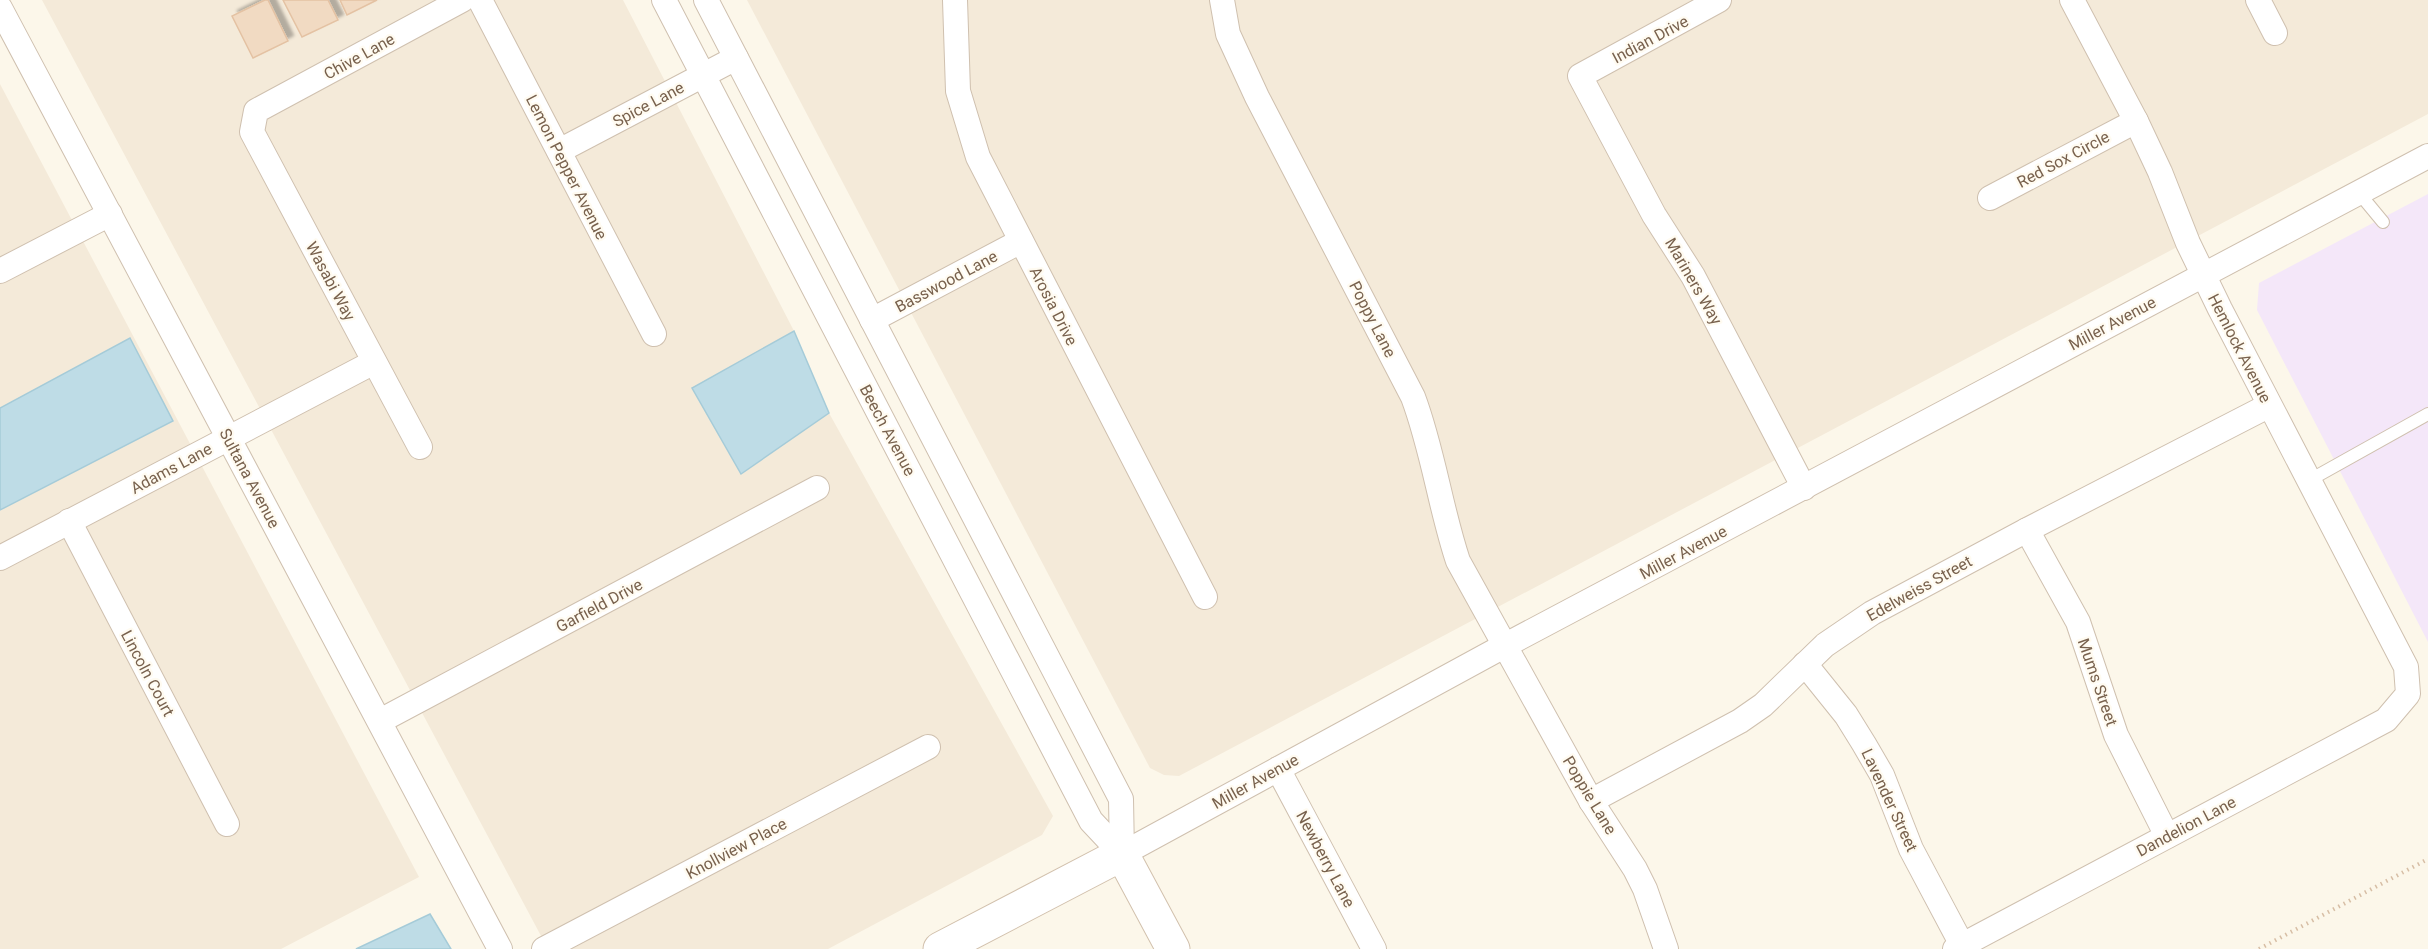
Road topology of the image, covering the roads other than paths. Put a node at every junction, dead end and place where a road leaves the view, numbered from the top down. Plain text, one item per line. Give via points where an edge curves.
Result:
1 (462, 0) edge
2 (480, 0) edge
3 (664, 0) edge
4 (706, 0) edge
5 (955, 0) edge
6 (1222, 0) edge
7 (1719, 0) edge
8 (2072, 0) edge
9 (2258, 0) edge
10 (0, 8) edge
11 (2275, 33) dead end
12 (736, 58) junction
13 (703, 75) junction
14 (1580, 76) joint
15 (256, 111) joint
16 (2136, 121) junction
17 (559, 151) junction
18 (2428, 156) edge
19 (2359, 193) junction
20 (1990, 198) dead end
21 (110, 214) junction
22 (2383, 222) dead end
23 (1021, 241) junction
24 (0, 272) edge
25 (2203, 274) junction
26 (872, 320) junction
27 (654, 334) dead end
28 (374, 362) junction
29 (2268, 406) junction
30 (2428, 414) edge
31 (228, 437) junction
32 (420, 447) dead end
33 (2308, 482) junction
34 (818, 488) dead end
35 (1804, 488) junction
36 (69, 522) junction
37 (2027, 530) junction
38 (0, 558) edge
39 (1205, 597) dead end
40 (1504, 646) junction
41 (1805, 664) junction
42 (2408, 694) joint
43 (380, 722) junction
44 (928, 747) dead end
45 (1278, 769) junction
46 (1591, 801) junction
47 (227, 824) dead end
48 (2167, 836) junction
49 (1122, 854) junction
50 (1959, 947) edge
51 (500, 949) edge
52 (544, 949) edge
53 (940, 949) edge
54 (1173, 949) edge
55 (1374, 949) edge
56 (1666, 949) edge

1 - 15 street, Chive Lane
2 - 17 street, Lemon Pepper Avenue
3 - 13 street, Beech Avenue
4 - 12 street, Beech Avenue
5 - 23 street, Arosia Drive via 958,91 966,124 978,157
6 - 40 street, Poppy Lane via 1228,34 1257,97 1413,397 1458,561
7 - 14 street, Indian Drive
8 - 16 street, Hemlock Avenue
9 - 11 street
10 - 21 street, Sultana Avenue
12 - 13 street, Spice Lane
12 - 26 street, Beech Avenue
13 - 17 street, Spice Lane
13 - 49 street, Beech Avenue via 1092,820
14 - 35 street, Mariners Way via 1654,215 1693,276
15 - 28 street, Wasabi Way via 252,132
16 - 20 street, Red Sox Circle
16 - 25 street, Hemlock Avenue
17 - 27 street, Lemon Pepper Avenue
18 - 19 street, Miller Avenue
19 - 22 lane
19 - 25 street, Miller Avenue
21 - 24 street
21 - 31 street, Sultana Avenue
23 - 26 street, Basswood Lane
23 - 39 street, Arosia Drive
25 - 29 street, Hemlock Avenue
25 - 35 street, Miller Avenue
26 - 49 street, Beech Avenue via 1121,798
28 - 31 street, Adams Lane
28 - 32 street, Wasabi Way
29 - 33 street, Hemlock Avenue
29 - 37 street, Edelweiss Street
30 - 33 lane
31 - 36 street, Adams Lane
31 - 43 street, Sultana Avenue
33 - 42 street, Hemlock Avenue via 2406,668
34 - 43 street, Garfield Drive
35 - 40 street, Miller Avenue
36 - 38 street, Adams Lane
36 - 47 street, Lincoln Court
37 - 41 street, Edelweiss Street via 1872,613 1825,645
37 - 48 street, Mums Street via 2078,622 2116,735
40 - 45 street, Miller Avenue
40 - 46 street, Poppie Lane
41 - 46 street, Edelweiss Street via 1740,721
41 - 50 street, Lavender Street via 1846,715 1882,776 1911,849
42 - 48 street, Dandelion Lane via 2386,720
43 - 51 street, Sultana Avenue
44 - 52 street, Knollview Place
45 - 49 street, Miller Avenue
45 - 55 street, Newberry Lane
46 - 56 street, Poppie Lane via 1635,869
48 - 50 street, Dandelion Lane
49 - 53 street, Miller Avenue
49 - 54 street, Beech Avenue

